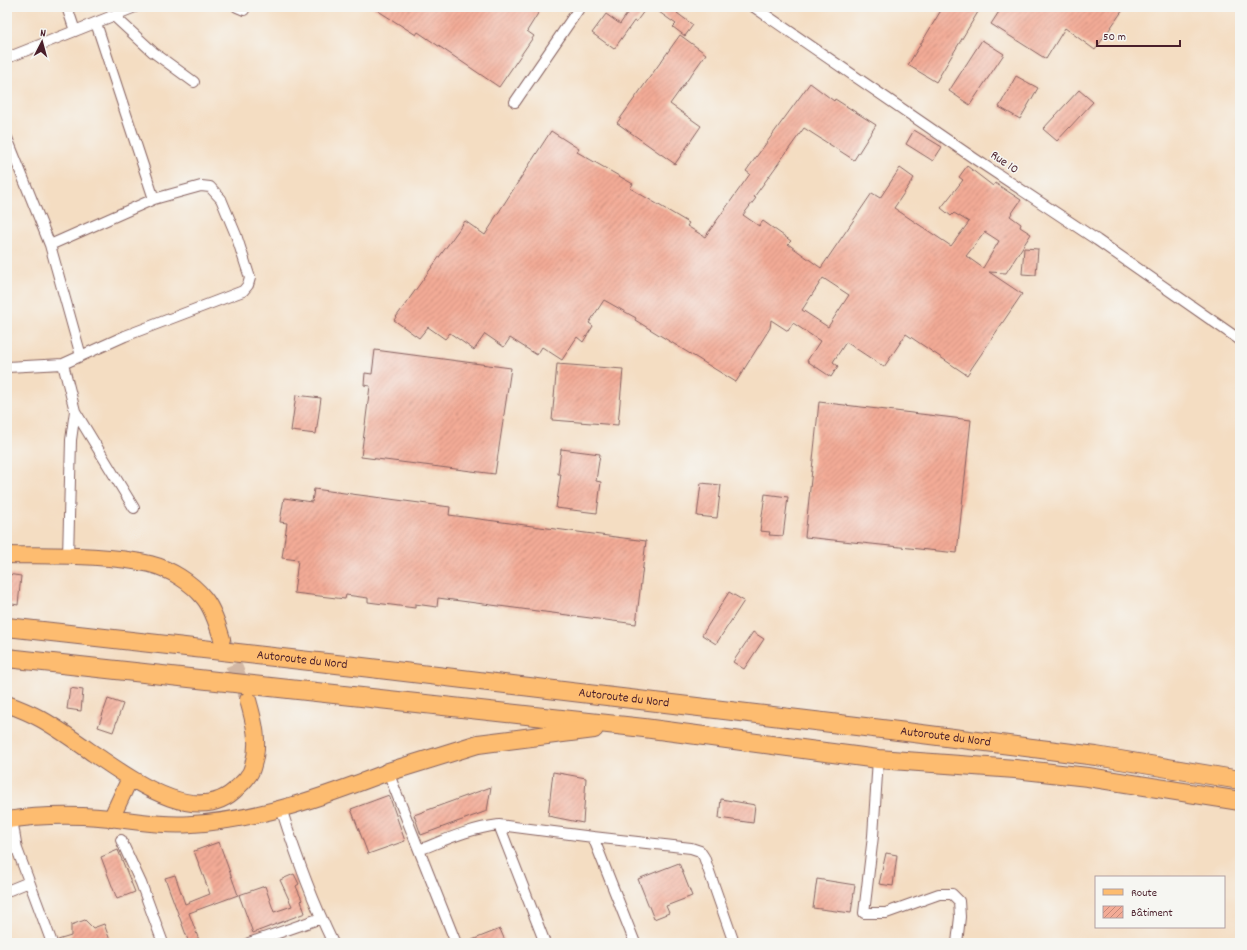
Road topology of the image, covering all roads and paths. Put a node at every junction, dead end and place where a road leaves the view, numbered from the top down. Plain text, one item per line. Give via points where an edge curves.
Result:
1 (67, 7) edge
2 (135, 7) edge
3 (580, 7) edge
4 (754, 7) edge
5 (114, 16) junction
6 (96, 23) junction
7 (76, 31) junction
8 (7, 58) edge
9 (194, 82) dead end
10 (515, 102) dead end
11 (7, 138) edge
12 (154, 199) junction
13 (50, 245) junction
14 (1240, 340) edge
15 (81, 356) junction
16 (63, 364) junction
17 (7, 367) edge
18 (75, 411) junction
19 (134, 508) dead end
20 (7, 555) edge
21 (68, 556) junction
22 (7, 628) edge
23 (222, 639) tunnel mouth
24 (7, 658) edge
25 (248, 700) tunnel mouth
26 (7, 704) edge
27 (644, 728) junction
28 (878, 759) junction
29 (388, 772) junction
30 (130, 778) junction
31 (1240, 780) edge
32 (1240, 801) edge
33 (281, 808) junction
34 (10, 819) edge
35 (111, 819) junction
36 (499, 825) junction
37 (593, 837) junction
38 (121, 840) dead end
39 (419, 850) junction
40 (29, 882) junction
41 (7, 891) edge
42 (321, 918) junction
43 (52, 943) edge
44 (163, 943) edge
45 (249, 943) edge
46 (333, 943) edge
47 (456, 943) edge
48 (545, 943) edge
49 (635, 943) edge
50 (734, 943) edge
51 (957, 943) edge

1 - 7 street
2 - 5 street
3 - 10 street
4 - 14 street, Rue 10
5 - 6 street
5 - 9 street via 153,52
6 - 7 street
6 - 12 street
7 - 8 street
11 - 13 street
12 - 13 street
12 - 15 street via 201,186 210,187 221,199 236,235 250,278 248,284 243,291 125,336
13 - 15 street
15 - 16 street
16 - 17 street
16 - 18 street
18 - 19 street
18 - 21 street via 71,440
20 - 21 main road
21 - 23 main road via 117,559 151,565 175,574 204,599
22 - 31 highway, Autoroute du Nord via 354,666 898,731 1096,756
24 - 27 highway, Autoroute du Nord
25 - 30 main road via 256,730 256,756 249,776 232,794 218,802 188,802 168,797
26 - 30 main road via 40,718
27 - 28 highway, Autoroute du Nord
27 - 29 highway via 607,728 478,744
28 - 32 highway, Autoroute du Nord via 1088,777
28 - 51 street via 864,913 886,913 939,894 952,894 959,901
29 - 33 main road via 333,793
29 - 39 street
30 - 35 main road
33 - 35 main road via 239,819 191,824
33 - 42 street via 297,860
34 - 35 main road via 54,816
34 - 40 street
36 - 37 street
36 - 39 street via 476,829
36 - 48 street
37 - 49 street
37 - 50 street via 700,850
38 - 44 street
39 - 47 street
40 - 41 street
40 - 43 street
42 - 45 street
42 - 46 street

